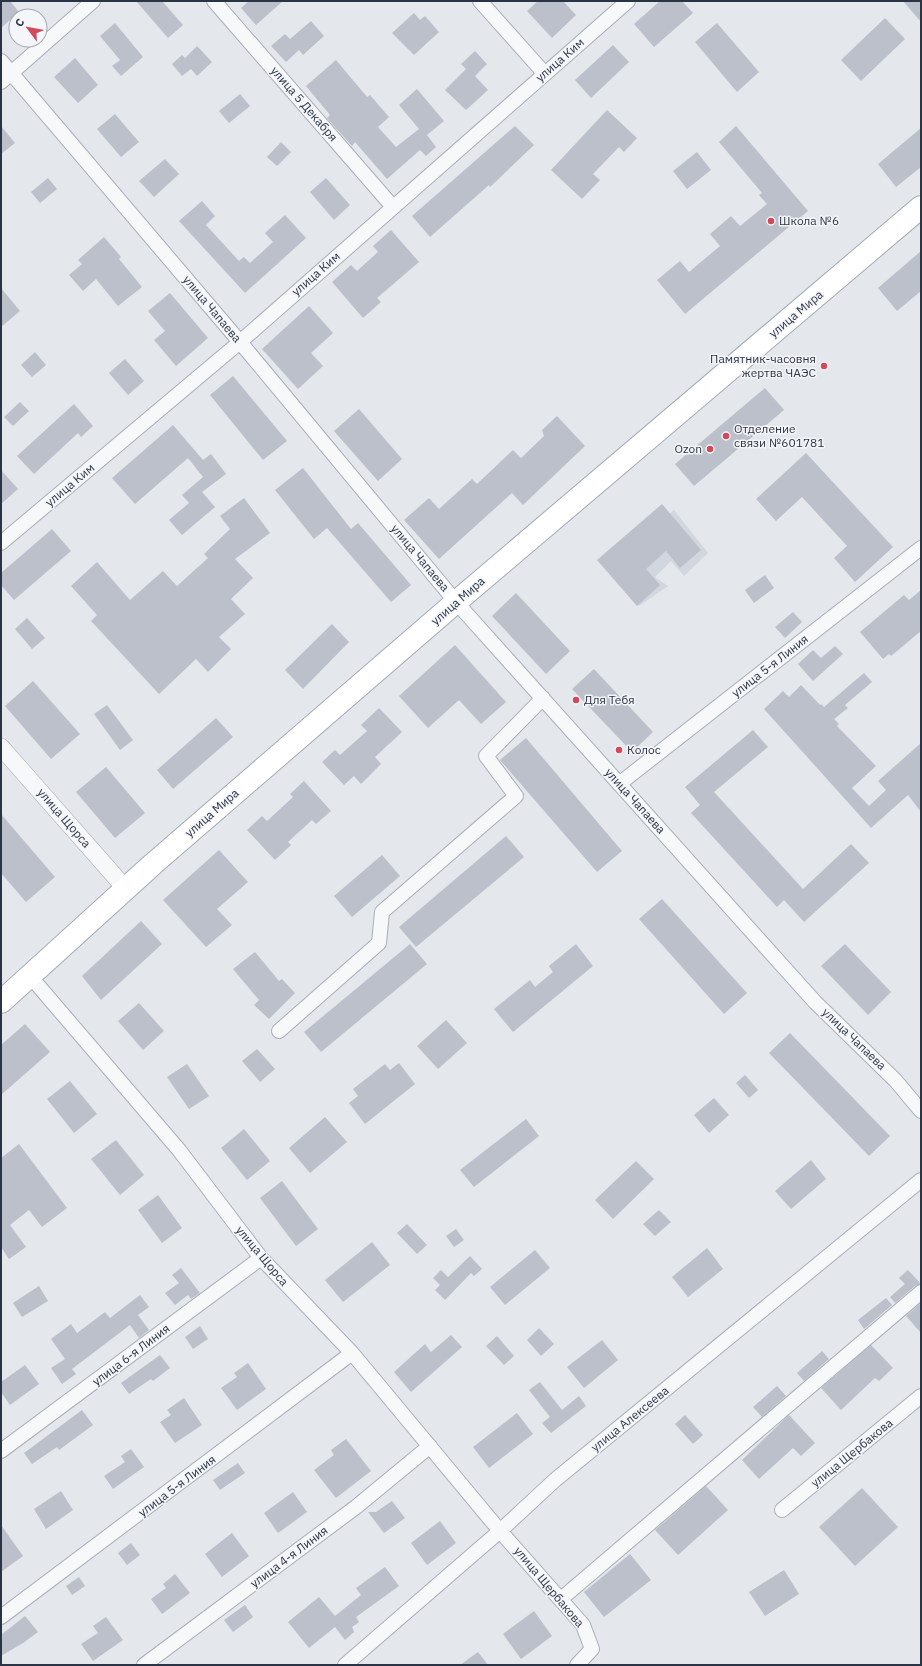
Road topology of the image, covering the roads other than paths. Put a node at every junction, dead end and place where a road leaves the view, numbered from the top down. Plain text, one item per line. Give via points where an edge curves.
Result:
1 (93, 1) edge
2 (214, 1) edge
3 (480, 1) edge
4 (628, 1) edge
5 (1, 61) edge
6 (545, 74) junction
7 (6, 78) edge
8 (393, 207) junction
9 (921, 207) edge
10 (240, 342) junction
11 (1, 543) edge
12 (921, 548) edge
13 (456, 602) junction
14 (542, 698) junction
15 (1, 747) edge
16 (619, 784) junction
17 (126, 889) junction
18 (30, 976) junction
19 (1, 1002) edge
20 (280, 1031) dead end
21 (921, 1111) edge
22 (921, 1180) edge
23 (261, 1258) junction
24 (921, 1292) edge
25 (352, 1353) junction
26 (921, 1396) edge
27 (430, 1446) junction
28 (1, 1451) edge
29 (782, 1510) dead end
30 (500, 1531) junction
31 (561, 1599) junction
32 (1, 1617) edge
33 (144, 1665) edge
34 (345, 1665) edge
35 (577, 1665) edge

1 - 7 street
2 - 8 street, улица 5 Декабря
3 - 6 street
4 - 6 street, улица Ким
5 - 7 street, улица Чапаева
6 - 8 street, улица Ким
7 - 10 street, улица Чапаева
8 - 10 street, улица Ким
9 - 13 main road, улица Мира
10 - 11 street, улица Ким
10 - 13 street, улица Чапаева
12 - 16 street, улица 5-я Линия
13 - 14 street, улица Чапаева
13 - 17 main road, улица Мира
14 - 16 street, улица Чапаева
14 - 20 street via 486,756 516,796 382,912 379,943
15 - 17 street, улица Щорса
16 - 21 street, улица Чапаева via 815,1002 896,1081
17 - 18 main road, улица Мира
18 - 19 main road, улица Мира
18 - 23 street, улица Щорса via 179,1150
22 - 30 street, улица Алексеева via 555,1480
23 - 25 street, улица Щорса
23 - 28 street, улица 6-я Линия
24 - 31 street
25 - 27 street, улица Щорса
25 - 32 street, улица 5-я Линия
26 - 29 street, улица Щербакова
27 - 30 street, улица Щорса
27 - 33 street, улица 4-я Линия via 356,1507
30 - 31 street, улица Щербакова
30 - 34 street, улица Алексеева
31 - 35 street, улица Щербакова via 583,1625 592,1649

